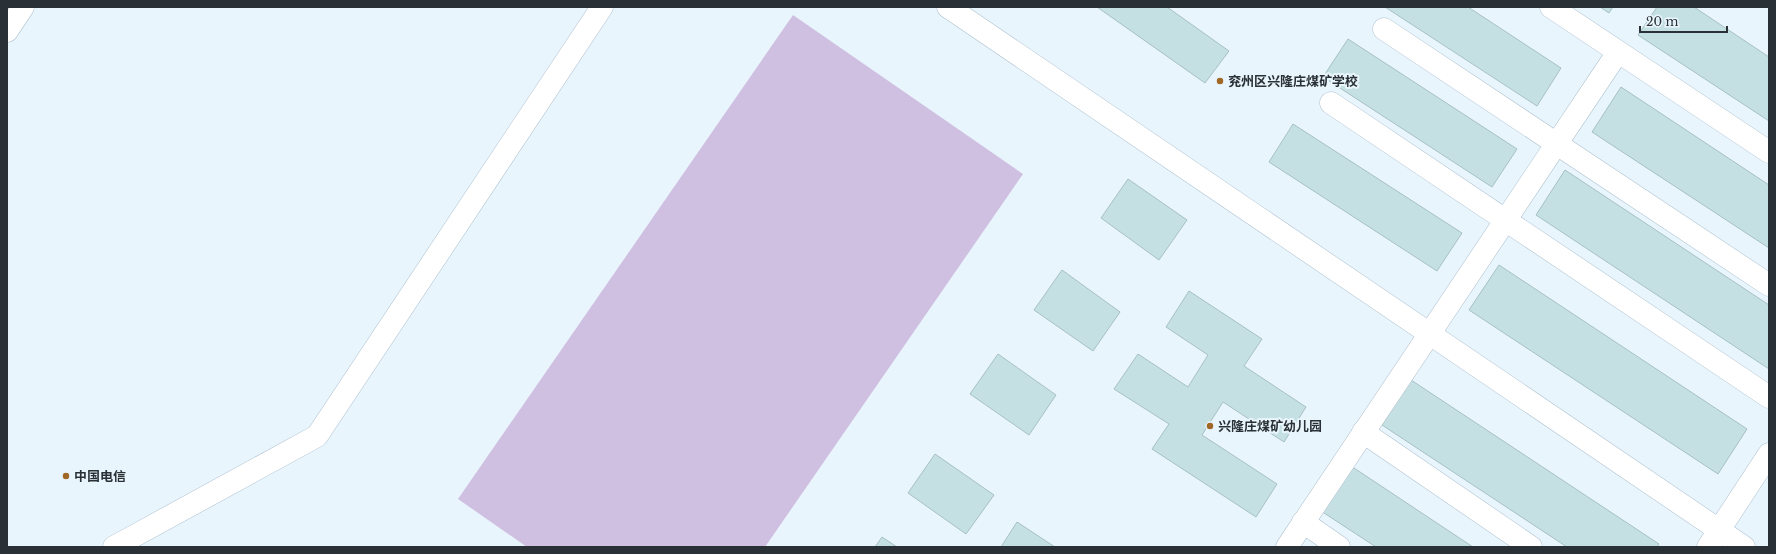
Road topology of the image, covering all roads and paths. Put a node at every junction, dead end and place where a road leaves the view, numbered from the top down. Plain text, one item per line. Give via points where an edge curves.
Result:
1 (23, 7) edge
2 (602, 7) edge
3 (948, 7) edge
4 (1551, 7) edge
5 (1384, 29) dead end
6 (7, 31) edge
7 (1618, 52) junction
8 (1331, 103) dead end
9 (1556, 144) junction
10 (1769, 152) edge
11 (1505, 220) junction
12 (1769, 285) edge
13 (1429, 334) junction
14 (1769, 397) edge
15 (1363, 432) junction
16 (1769, 454) edge
17 (1303, 522) junction
18 (1713, 539) edge
19 (114, 547) edge
20 (1287, 547) edge
21 (1339, 547) edge
22 (1531, 547) edge
23 (1744, 547) edge

1 - 6 street
2 - 19 street via 317,436
3 - 13 street
4 - 7 street
5 - 9 street
7 - 9 street
7 - 10 street
8 - 11 street
9 - 11 street
9 - 12 street
11 - 13 street
11 - 14 street
13 - 15 street
13 - 18 street
15 - 17 street
15 - 22 street
16 - 18 street
17 - 20 street
17 - 21 street
18 - 23 street

